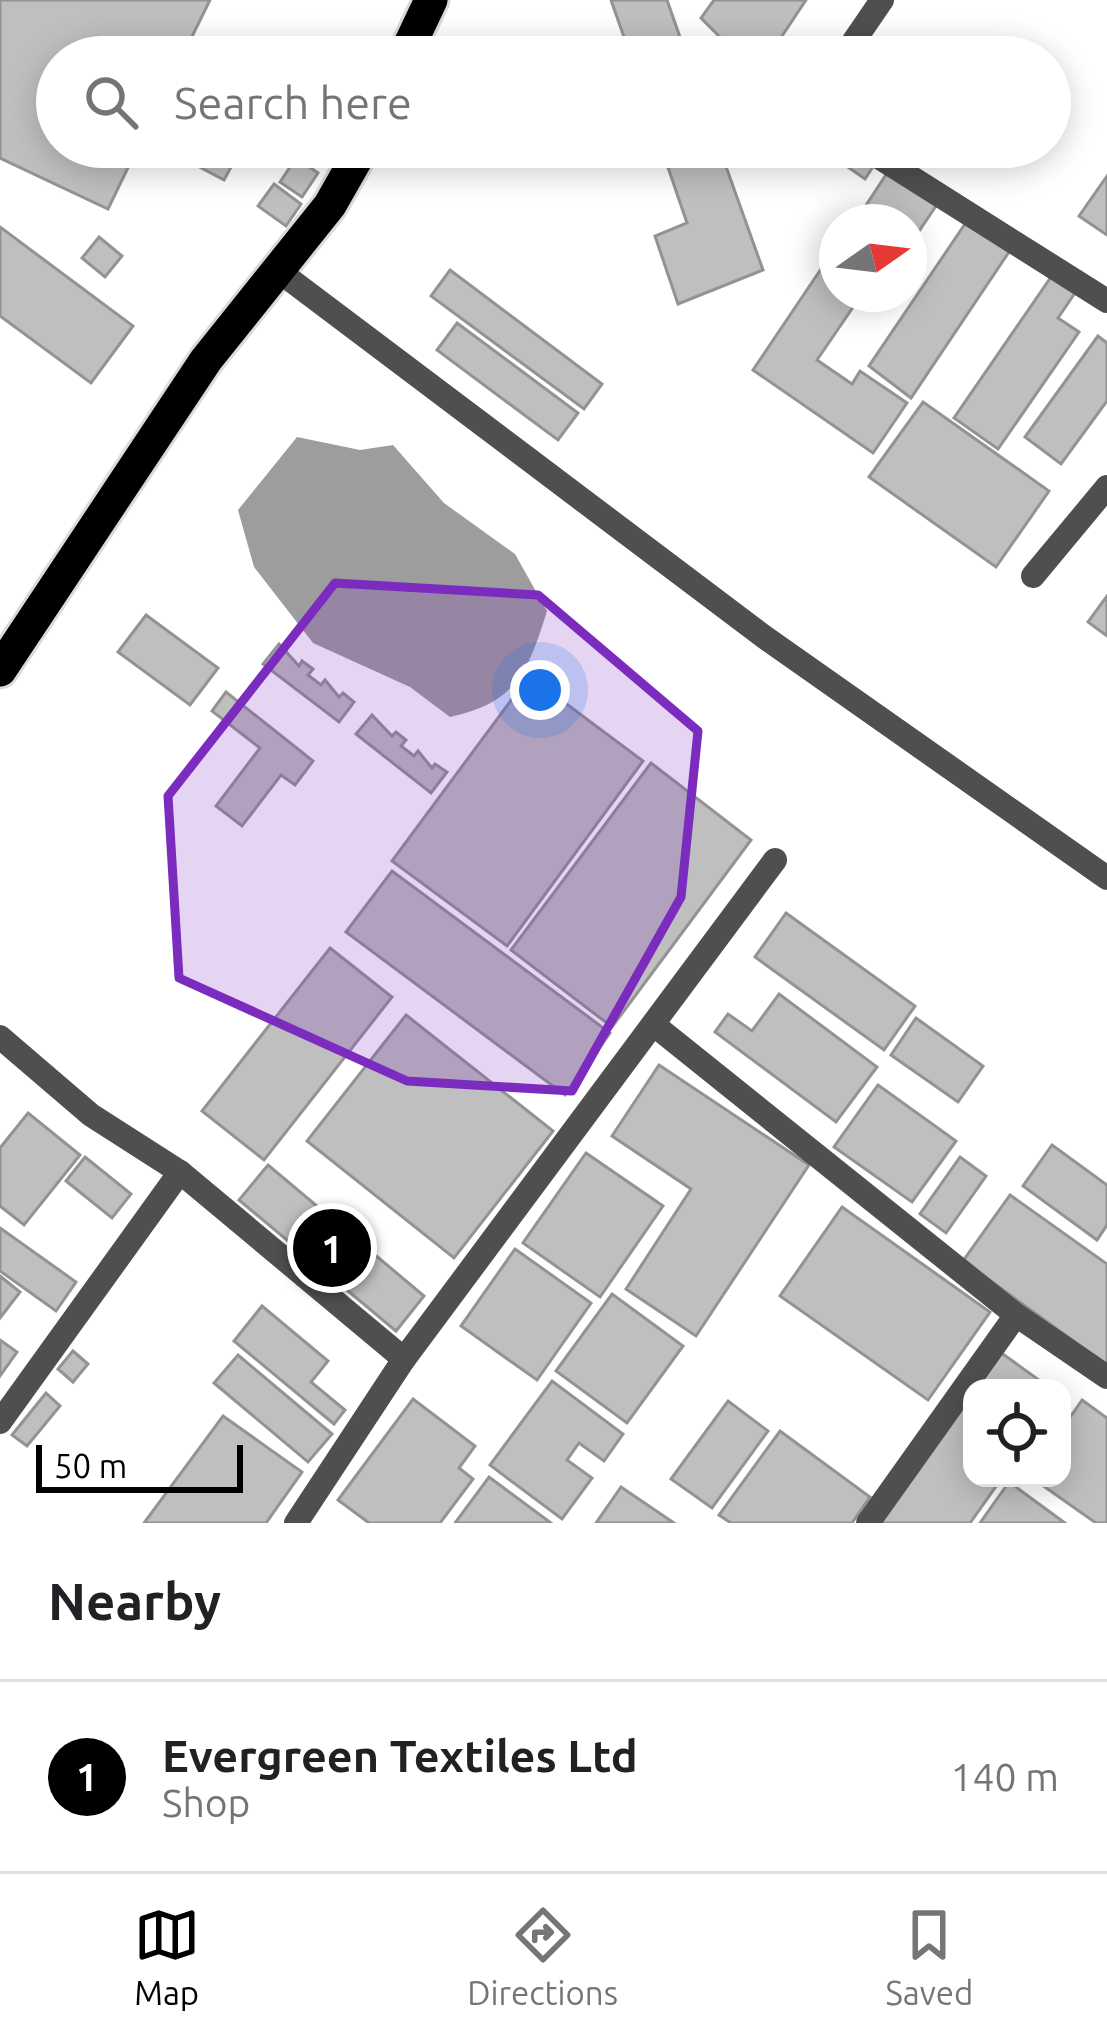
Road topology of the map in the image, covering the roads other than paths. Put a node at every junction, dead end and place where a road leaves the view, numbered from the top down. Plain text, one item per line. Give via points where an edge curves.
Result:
1 (430, 0) edge
2 (882, 0) edge
3 (414, 36) edge
4 (857, 36) edge
5 (351, 168) edge
6 (896, 168) edge
7 (280, 272) junction
8 (1107, 301) edge
9 (1107, 487) edge
10 (1033, 576) dead end
11 (0, 670) edge
12 (775, 860) dead end
13 (1107, 878) edge
14 (654, 1025) junction
15 (0, 1037) edge
16 (180, 1172) junction
17 (1016, 1315) junction
18 (404, 1359) junction
19 (1107, 1377) edge
20 (0, 1422) edge
21 (296, 1523) edge
22 (868, 1523) edge

1 - 3 highway
2 - 4 street
5 - 7 highway
6 - 8 street
7 - 11 highway via 206,360
7 - 13 street via 763,636
9 - 10 street
12 - 14 street
14 - 17 street
14 - 18 street
15 - 16 street via 91,1115
16 - 18 street
16 - 20 street
17 - 19 street
17 - 22 street
18 - 21 street

